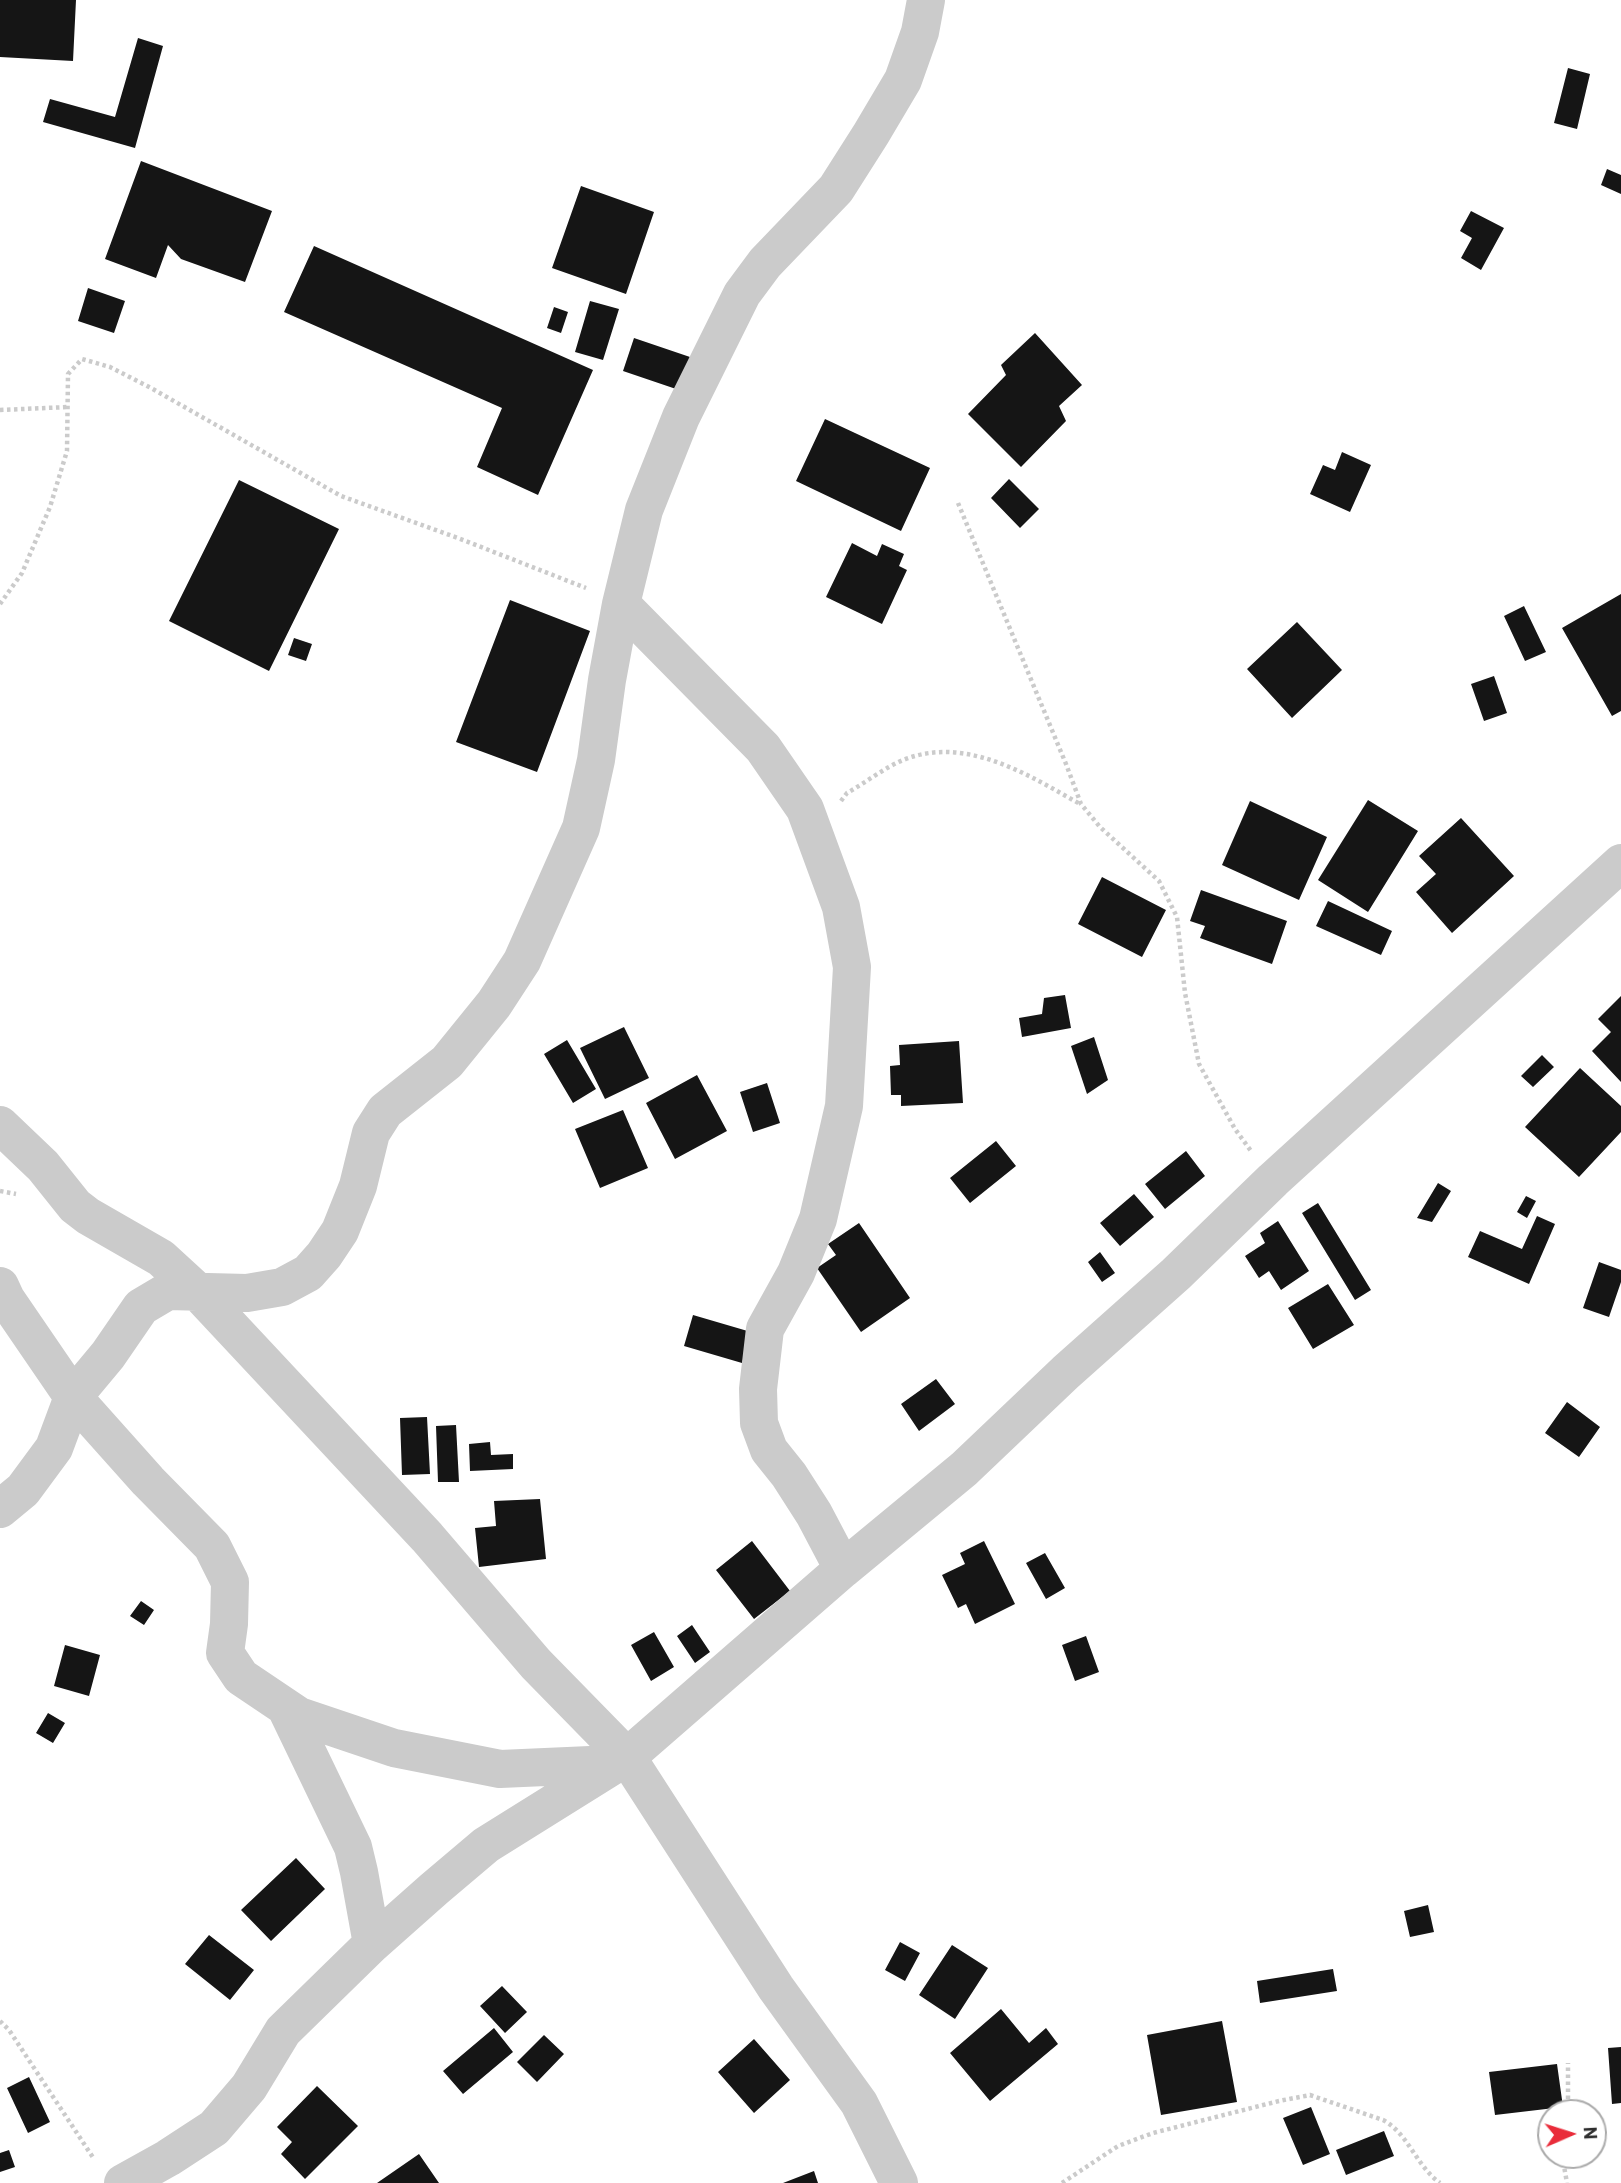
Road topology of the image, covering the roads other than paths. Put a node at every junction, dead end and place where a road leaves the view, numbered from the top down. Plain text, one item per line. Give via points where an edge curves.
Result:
1 (926, 0) edge
2 (621, 604) junction
3 (1621, 863) edge
4 (0, 1125) edge
5 (0, 1286) edge
6 (197, 1291) junction
7 (73, 1397) junction
8 (0, 1509) edge
9 (843, 1569) junction
10 (286, 1708) junction
11 (622, 1760) junction
12 (372, 1944) junction
13 (109, 2172) edge
14 (899, 2183) edge

1 - 2 street via 903,80 836,190 765,263 742,294 681,417 644,510
2 - 6 street via 581,828 522,961 447,1062 385,1111 371,1133 358,1186 340,1231 308,1273 282,1287 247,1293
2 - 9 street via 763,748 805,809 841,907 852,967 844,1106 818,1219 796,1273 765,1329 758,1389 759,1423 769,1451 814,1514
3 - 9 street via 964,1469
4 - 6 street via 43,1166 75,1206 161,1258
5 - 7 street
6 - 7 street via 168,1291 141,1307
6 - 11 street via 427,1537
7 - 8 street via 54,1448 23,1490
7 - 10 street via 212,1546 230,1582 225,1653 241,1676
9 - 11 street
10 - 11 street via 394,1748 500,1769
10 - 12 street via 353,1847
11 - 12 street via 486,1845
11 - 14 street via 859,2103
12 - 13 street via 284,2031 249,2087 214,2128 168,2158

